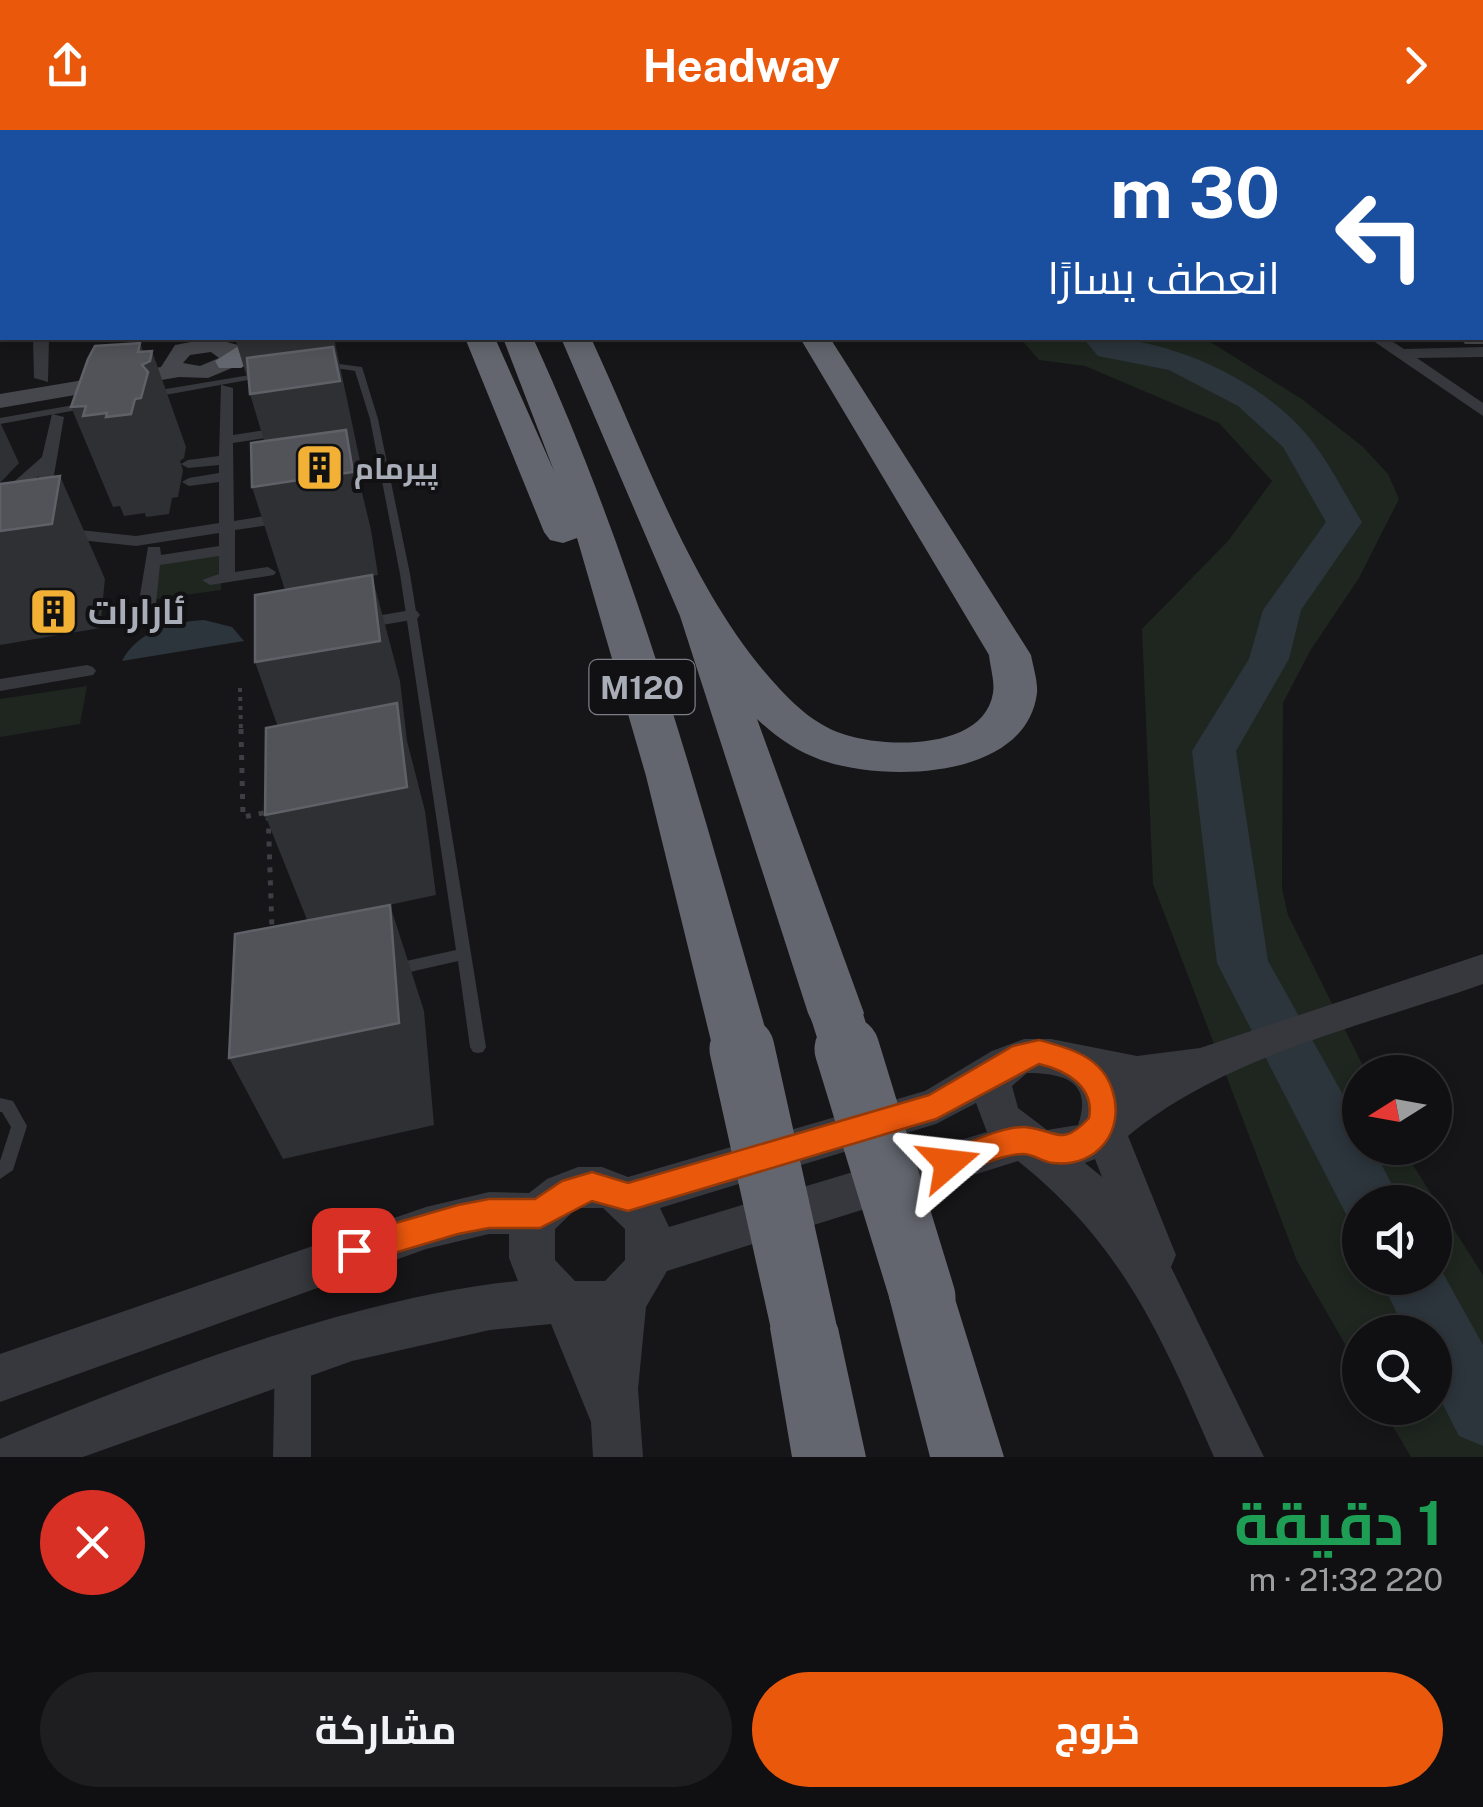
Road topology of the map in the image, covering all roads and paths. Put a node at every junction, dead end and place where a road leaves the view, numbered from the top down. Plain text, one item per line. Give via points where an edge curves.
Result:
1 (40, 340) edge
2 (266, 340) edge
3 (481, 340) edge
4 (519, 340) edge
5 (599, 340) edge
6 (816, 340) edge
7 (1380, 340) edge
8 (1483, 352) edge
9 (224, 353) edge
10 (179, 354) edge
11 (1400, 354) junction
12 (314, 366) edge
13 (270, 373) edge
14 (42, 378) junction
15 (0, 385) edge
16 (145, 396) edge
17 (0, 401) edge
18 (107, 402) edge
19 (1483, 411) edge
20 (57, 417) dead end
21 (0, 421) edge
22 (308, 428) edge
23 (226, 440) junction
24 (50, 458) junction
25 (226, 460) junction
26 (188, 464) dead end
27 (226, 478) junction
28 (189, 482) dead end
29 (1, 500) edge
30 (302, 515) edge
31 (226, 526) junction
32 (156, 538) junction
33 (226, 550) junction
34 (152, 561) junction
35 (268, 572) dead end
36 (146, 612) dead end
37 (411, 615) junction
38 (700, 616) junction
39 (332, 628) edge
40 (86, 671) dead end
41 (0, 685) edge
42 (240, 688) dead end
43 (435, 777) junction
44 (417, 780) dead end
45 (672, 787) junction
46 (281, 808) edge
47 (268, 812) junction
48 (273, 941) edge
49 (462, 954) junction
50 (1483, 969) edge
51 (374, 974) edge
52 (478, 1047) dead end
53 (1010, 1060) junction
54 (1071, 1060) junction
55 (1157, 1080) junction
56 (0, 1105) edge
57 (1100, 1130) junction
58 (1024, 1140) junction
59 (0, 1171) edge
60 (628, 1197) junction
61 (540, 1214) junction
62 (637, 1273) junction
63 (563, 1300) junction
64 (293, 1356) junction
65 (0, 1378) edge
66 (616, 1440) edge
67 (16, 1457) edge
68 (292, 1457) edge
69 (830, 1457) edge
70 (967, 1457) edge
71 (1239, 1457) edge

1 - 14 street
2 - 9 highway
3 - 45 highway
4 - 45 highway, M120 via 604,560
5 - 38 highway, M120
6 - 38 highway via 1002,640 1016,675 1012,707 987,735 945,754 892,759 839,750 783,718
7 - 11 street
8 - 11 street
9 - 10 main road via 212,370
9 - 23 street
10 - 14 main road
10 - 17 main road
11 - 19 street
12 - 37 lane via 343,364 363,375
13 - 16 lane
14 - 15 main road
18 - 21 lane
20 - 24 street
22 - 23 street
23 - 25 street
24 - 29 street via 12,483
24 - 32 street via 50,491 38,528 125,541
25 - 26 street
25 - 27 street
27 - 28 street
27 - 31 street
30 - 31 street
31 - 32 street
31 - 33 street
32 - 34 street
33 - 34 street
33 - 35 street via 219,579
34 - 36 street
37 - 39 street
37 - 43 lane
38 - 70 highway, M120, bridge via 836,1012
40 - 41 street
42 - 47 path via 243,817
43 - 44 lane
43 - 49 lane
45 - 69 highway, M120, bridge via 741,1044
46 - 47 path
47 - 48 path
49 - 51 lane
49 - 52 lane
50 - 55 street
53 - 54 street via 1039,1052
53 - 58 street via 994,1080 994,1106
53 - 60 street via 936,1106
54 - 55 street
54 - 57 street via 1096,1082 1105,1110
55 - 57 street
56 - 59 lane via 19,1126
57 - 58 street via 1070,1150
57 - 71 street
58 - 62 street
58 - 71 street via 1080,1186 1121,1232 1150,1276
60 - 61 street via 592,1186 572,1190
60 - 62 street via 648,1222
61 - 63 street via 530,1265 537,1280
61 - 65 street via 489,1214 426,1228
62 - 63 street via 595,1304
62 - 66 street via 616,1355
63 - 64 street via 456,1310
63 - 66 street
64 - 67 street
64 - 68 street

